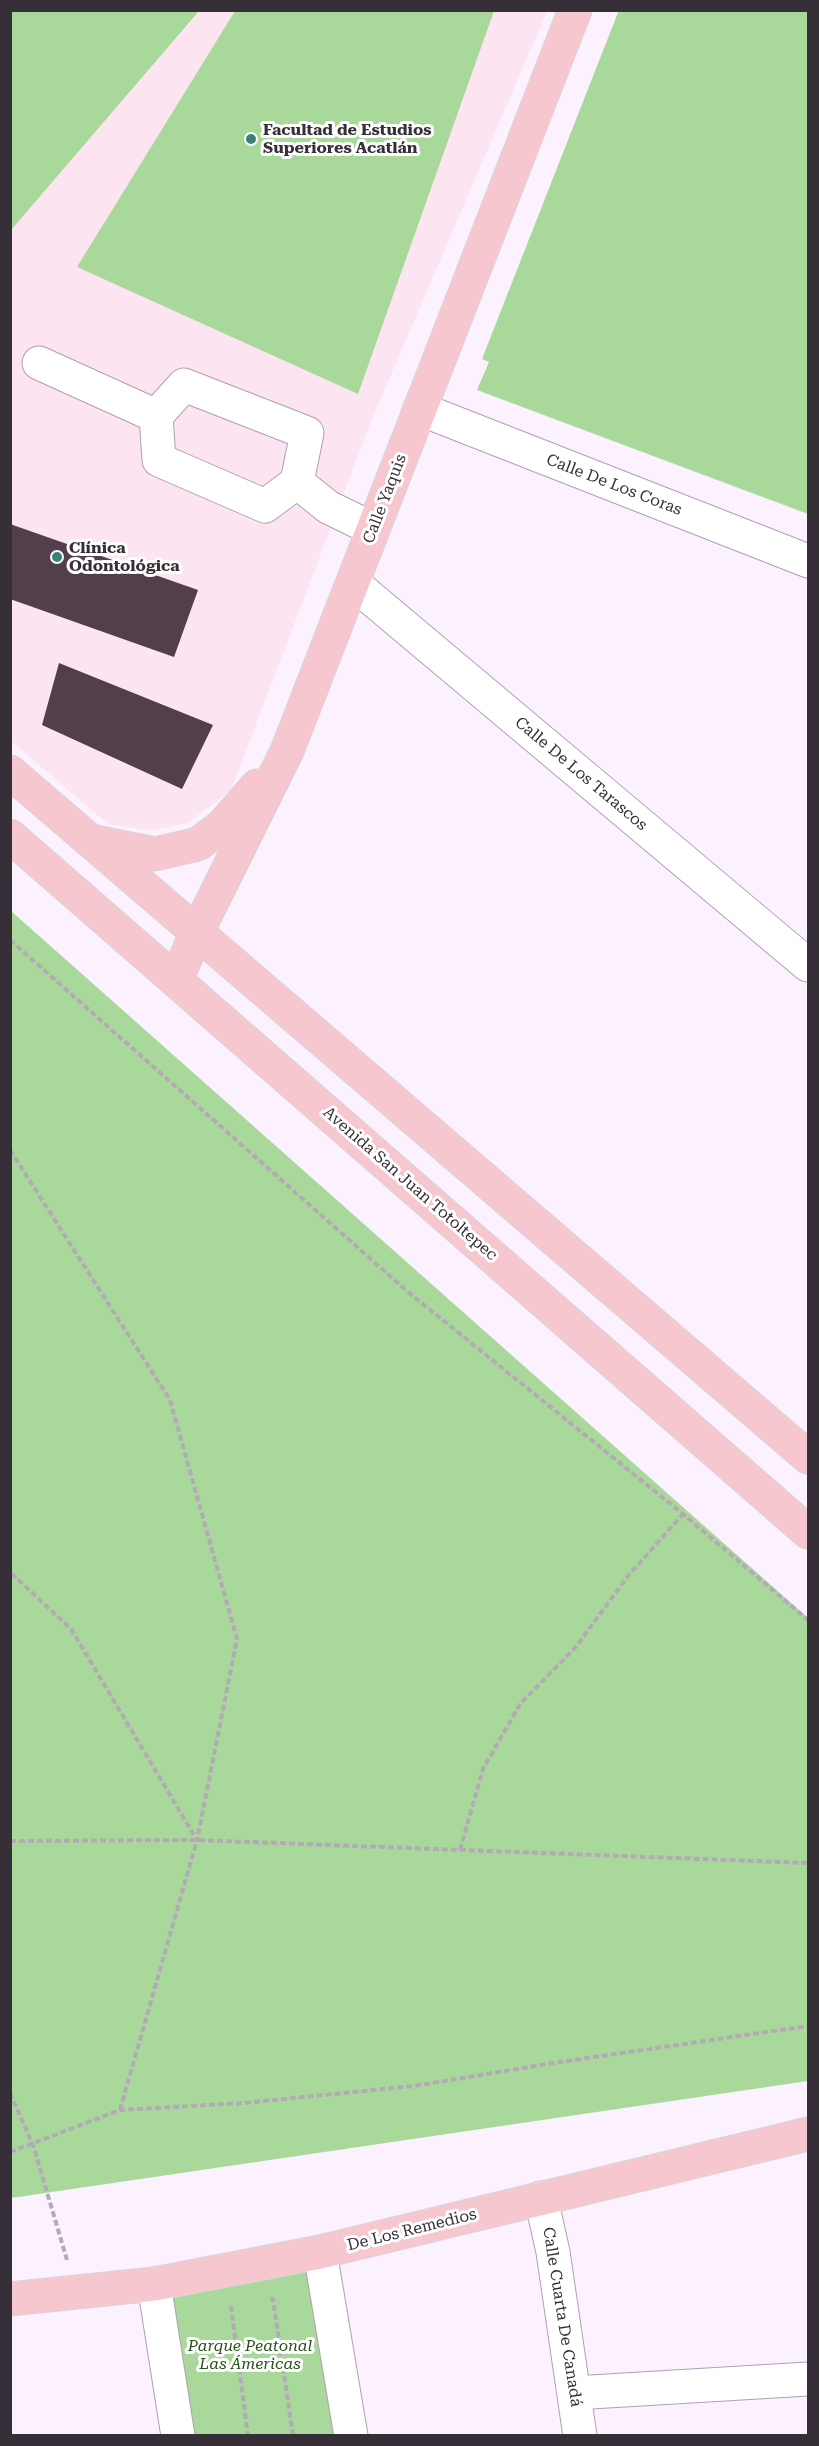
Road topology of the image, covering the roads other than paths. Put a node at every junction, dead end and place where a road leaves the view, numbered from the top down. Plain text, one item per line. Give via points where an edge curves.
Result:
1 (575, 10) edge
2 (39, 363) dead end
3 (420, 409) junction
4 (156, 416) junction
5 (297, 482) junction
6 (373, 529) junction
7 (808, 561) edge
8 (353, 583) junction
9 (287, 751) junction
10 (10, 772) edge
11 (10, 836) edge
12 (92, 842) junction
13 (197, 932) junction
14 (808, 965) edge
15 (176, 980) junction
16 (808, 1456) edge
17 (808, 1532) edge
18 (808, 2134) edge
19 (541, 2198) junction
20 (320, 2252) junction
21 (154, 2284) junction
22 (10, 2299) edge
23 (808, 2379) edge
24 (574, 2393) junction
25 (178, 2436) edge
26 (351, 2436) edge
27 (580, 2436) edge

1 - 3 main road, Calle Yaquis
2 - 4 street
3 - 6 main road, Calle Yaquis
3 - 7 street, Calle De Los Coras
4 - 5 street via 159,460 265,506
4 - 5 street via 184,385 307,433
5 - 6 street via 328,507
6 - 8 main road, Calle Yaquis
8 - 9 main road, Calle Yaquis
8 - 14 street, Calle De Los Tarascos
9 - 12 main road via 222,826 198,844 155,854
9 - 13 main road, Calle Yaquis
10 - 12 main road
11 - 15 main road, Avenida San Juan Totoltepec
12 - 13 main road
13 - 15 main road, Calle Yaquis
13 - 16 main road
15 - 17 main road, Avenida San Juan Totoltepec
18 - 19 main road, De Los Remedios
19 - 20 main road, De Los Remedios
19 - 24 street, Calle Cuarta De Canadá
20 - 21 main road, De Los Remedios
20 - 26 street
21 - 22 main road, De Los Remedios
21 - 25 street
23 - 24 street
24 - 27 street, Calle Cuarta De Canadá

